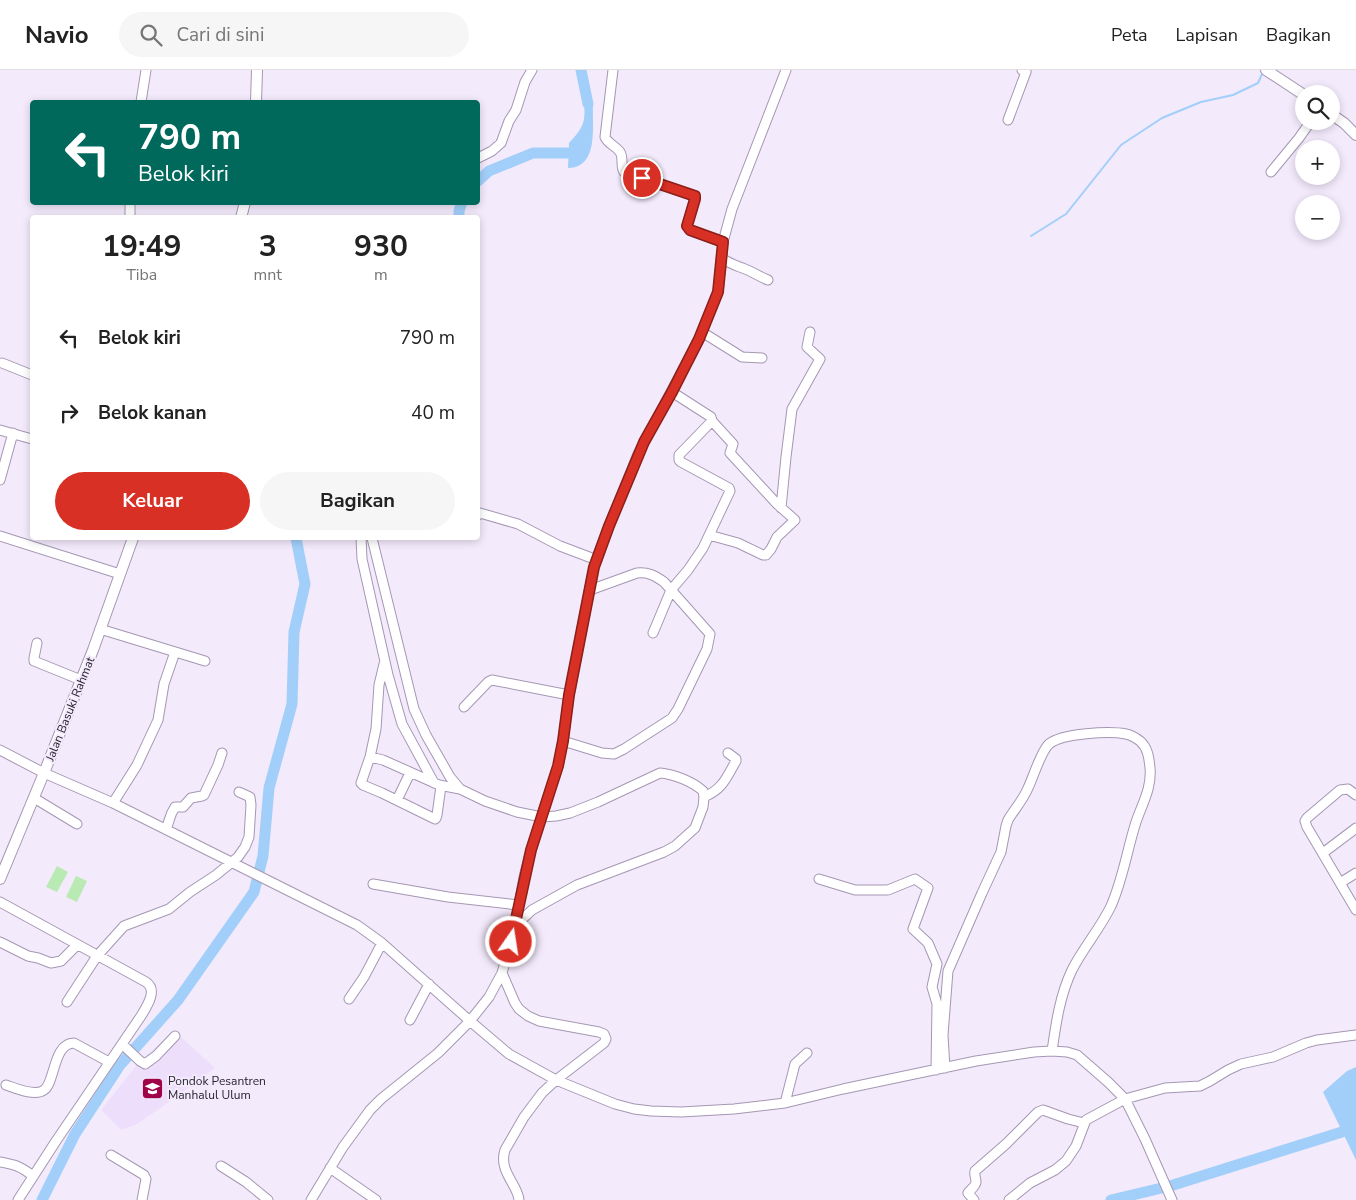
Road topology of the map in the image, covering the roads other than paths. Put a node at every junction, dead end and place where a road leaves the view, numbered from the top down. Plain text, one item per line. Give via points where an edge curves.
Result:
1 (146, 70) edge
2 (257, 70) edge
3 (532, 70) edge
4 (613, 70) edge
5 (786, 70) edge
6 (1022, 70) edge
7 (1269, 72) edge
8 (1295, 89) edge
9 (141, 100) edge
10 (256, 100) edge
11 (1008, 120) dead end
12 (1340, 120) edge
13 (1304, 130) edge
14 (1356, 135) edge
15 (480, 157) edge
16 (1271, 172) dead end
17 (723, 242) junction
18 (722, 258) junction
19 (768, 280) dead end
20 (702, 332) junction
21 (810, 332) dead end
22 (762, 358) dead end
23 (2, 363) dead end
24 (30, 375) edge
25 (672, 392) junction
26 (712, 421) junction
27 (0, 430) edge
28 (13, 433) junction
29 (30, 438) edge
30 (0, 480) edge
31 (781, 508) junction
32 (480, 514) edge
33 (710, 535) junction
34 (0, 536) edge
35 (132, 540) edge
36 (361, 540) edge
37 (372, 540) edge
38 (597, 560) junction
39 (120, 574) junction
40 (590, 590) junction
41 (671, 590) junction
42 (100, 630) junction
43 (653, 633) dead end
44 (36, 643) dead end
45 (175, 652) junction
46 (205, 661) dead end
47 (385, 662) junction
48 (81, 680) junction
49 (569, 695) junction
50 (464, 707) dead end
51 (563, 741) junction
52 (0, 751) edge
53 (222, 753) dead end
54 (728, 753) dead end
55 (370, 757) junction
56 (44, 773) junction
57 (410, 773) junction
58 (437, 785) junction
59 (460, 788) junction
60 (239, 792) dead end
61 (1356, 795) edge
62 (704, 797) junction
63 (34, 798) junction
64 (397, 800) junction
65 (113, 803) junction
66 (542, 817) junction
67 (76, 824) dead end
68 (1356, 828) edge
69 (166, 829) junction
70 (1323, 853) junction
71 (232, 862) junction
72 (1356, 873) edge
73 (0, 879) edge
74 (819, 879) dead end
75 (1340, 883) junction
76 (373, 884) dead end
77 (0, 902) edge
78 (518, 905) junction
79 (1356, 910) edge
80 (515, 926) junction
81 (0, 942) edge
82 (382, 943) junction
83 (77, 945) junction
84 (97, 956) junction
85 (502, 973) junction
86 (429, 984) junction
87 (349, 998) dead end
88 (67, 1002) dead end
89 (410, 1020) dead end
90 (470, 1021) junction
91 (1356, 1035) edge
92 (176, 1036) dead end
93 (122, 1044) junction
94 (1052, 1051) junction
95 (807, 1053) dead end
96 (109, 1062) junction
97 (941, 1069) junction
98 (556, 1080) junction
99 (6, 1085) dead end
100 (1125, 1100) junction
101 (785, 1103) junction
102 (1084, 1123) junction
103 (111, 1155) dead end
104 (0, 1162) edge
105 (221, 1166) dead end
106 (330, 1168) junction
107 (33, 1176) junction
108 (18, 1200) edge
109 (142, 1200) edge
110 (268, 1200) edge
111 (311, 1200) edge
112 (376, 1200) edge
113 (518, 1200) edge
114 (974, 1200) edge
115 (1009, 1200) edge
116 (1172, 1200) edge

1 - 9 street
2 - 10 main road
3 - 15 street via 501,143
4 - 17 street via 605,137 620,152 622,170 695,196 688,228
5 - 17 street via 732,209
6 - 11 street via 1026,72
7 - 8 main road
12 - 14 main road
13 - 16 street
17 - 18 street
18 - 19 street
18 - 20 street via 718,292
20 - 22 street via 742,357
20 - 25 street
21 - 31 street via 807,347 820,359 792,409
23 - 24 street
25 - 26 street via 711,417
25 - 38 street via 638,454
26 - 31 street via 733,444 730,453
26 - 33 street via 678,457 681,462 730,490
27 - 28 street
28 - 29 street
28 - 30 street
31 - 33 street via 795,520 777,537 766,555
32 - 38 street via 518,524 560,546
33 - 41 street
34 - 39 street
35 - 39 main road, Jalan Basuki Rahmat
36 - 47 street via 362,560
37 - 59 street via 414,709 450,777
38 - 40 street
39 - 42 main road, Jalan Basuki Rahmat
40 - 41 street via 644,572 654,575
40 - 49 street
41 - 43 street
41 - 51 street via 710,634 707,649 672,718 614,754
42 - 45 street
42 - 48 main road, Jalan Basuki Rahmat
44 - 48 street via 34,661
45 - 46 street
45 - 65 street via 164,684 158,720 137,765
47 - 55 street
47 - 58 street via 403,728
48 - 56 main road, Jalan Basuki Rahmat
49 - 50 street via 492,680
49 - 51 street
51 - 66 street
52 - 56 street
53 - 69 street via 204,795 191,798 184,806 175,807
54 - 62 street via 736,762 721,787
55 - 57 street
55 - 64 street via 362,784
56 - 63 main road, Jalan Basuki Rahmat
56 - 65 street
57 - 58 street
57 - 64 street
58 - 59 street
58 - 64 street via 436,818
59 - 66 street via 492,804
60 - 71 street via 251,799 250,831 246,847
61 - 70 street via 1348,789 1340,790 1306,819 1307,827
62 - 66 street via 701,789 694,785 660,773 570,813
62 - 80 street via 695,828 675,846 577,885 532,910
63 - 67 street
63 - 73 main road, Jalan Basuki Rahmat
65 - 69 street
66 - 78 street
68 - 70 street
69 - 71 street
70 - 75 street
71 - 82 street via 358,925
71 - 84 street via 169,909 124,926
72 - 75 street
74 - 97 street via 855,890 888,890 915,879 928,888 914,929 928,943 937,964 932,987
75 - 79 street
76 - 78 street
77 - 83 street
78 - 80 street
80 - 85 street
81 - 83 street via 52,963 61,961
82 - 86 street
82 - 87 street
83 - 84 street
84 - 88 street
84 - 93 street via 152,988 149,1002
85 - 90 street
85 - 98 street via 515,1003 528,1016 539,1021 592,1030 605,1036 604,1043
86 - 89 street
86 - 90 street
90 - 98 street via 510,1054
90 - 106 street via 370,1110
91 - 100 street via 1317,1040 1273,1057 1241,1064 1200,1086 1165,1088
92 - 93 street via 145,1064
93 - 96 street
94 - 97 street
94 - 97 street via 1066,984 1111,906 1148,792 1147,753 1140,742 1127,734 1110,732 1057,739 1048,744 1041,756 1029,788 1008,820 1001,852 950,964 946,978
94 - 100 street via 1077,1055
95 - 101 street via 795,1064
96 - 99 street via 70,1043 61,1051 44,1090 28,1092
96 - 107 street
97 - 101 street
98 - 101 street via 616,1104 651,1111 734,1109
98 - 113 street via 532,1104 504,1154 508,1177
100 - 102 street
100 - 116 street
102 - 114 street via 1043,1110 1038,1112 976,1171 976,1183 968,1193
102 - 115 street via 1076,1146 1066,1161
103 - 109 street via 144,1175
104 - 107 street via 15,1164
105 - 110 street
106 - 111 street
106 - 112 street
107 - 108 street

